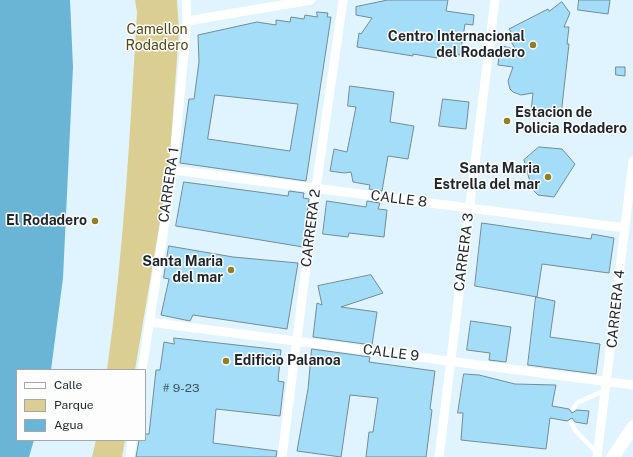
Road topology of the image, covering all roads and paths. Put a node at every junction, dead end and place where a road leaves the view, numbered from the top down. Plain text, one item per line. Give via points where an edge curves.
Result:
1 (186, 0) edge
2 (311, 0) edge
3 (343, 0) edge
4 (495, 0) edge
5 (187, 21) junction
6 (633, 161) edge
7 (173, 170) junction
8 (316, 188) junction
9 (470, 208) junction
10 (625, 228) junction
11 (149, 322) junction
12 (297, 341) junction
13 (450, 361) junction
14 (142, 369) edge
15 (633, 385) edge
16 (607, 386) junction
17 (573, 409) dead end
18 (572, 422) dead end
19 (633, 427) edge
20 (132, 441) edge
21 (597, 455) edge
22 (130, 457) edge
23 (282, 457) edge
24 (439, 457) edge
25 (613, 457) edge

1 - 5 street, CARRERA 1
2 - 5 street
3 - 8 street, CARRERA 2
4 - 9 street, CARRERA 3
5 - 7 street, CARRERA 1
6 - 10 street, CARRERA 4
7 - 8 street, CALLE 8
7 - 11 street, CARRERA 1
8 - 9 street, CALLE 8
8 - 12 street, CARRERA 2
9 - 10 street, CALLE 8
9 - 13 street, CARRERA 3
10 - 16 street, CARRERA 4
11 - 12 street, CALLE 9
11 - 14 street, CARRERA 1
12 - 13 street, CALLE 9
12 - 23 street, CARRERA 2
13 - 16 street, CALLE 9
13 - 24 street, CARRERA 3
15 - 16 street, CALLE 9
16 - 17 lane via 577,403
16 - 21 street, CARRERA 4
18 - 21 lane via 575,430
19 - 25 main road
20 - 22 street

